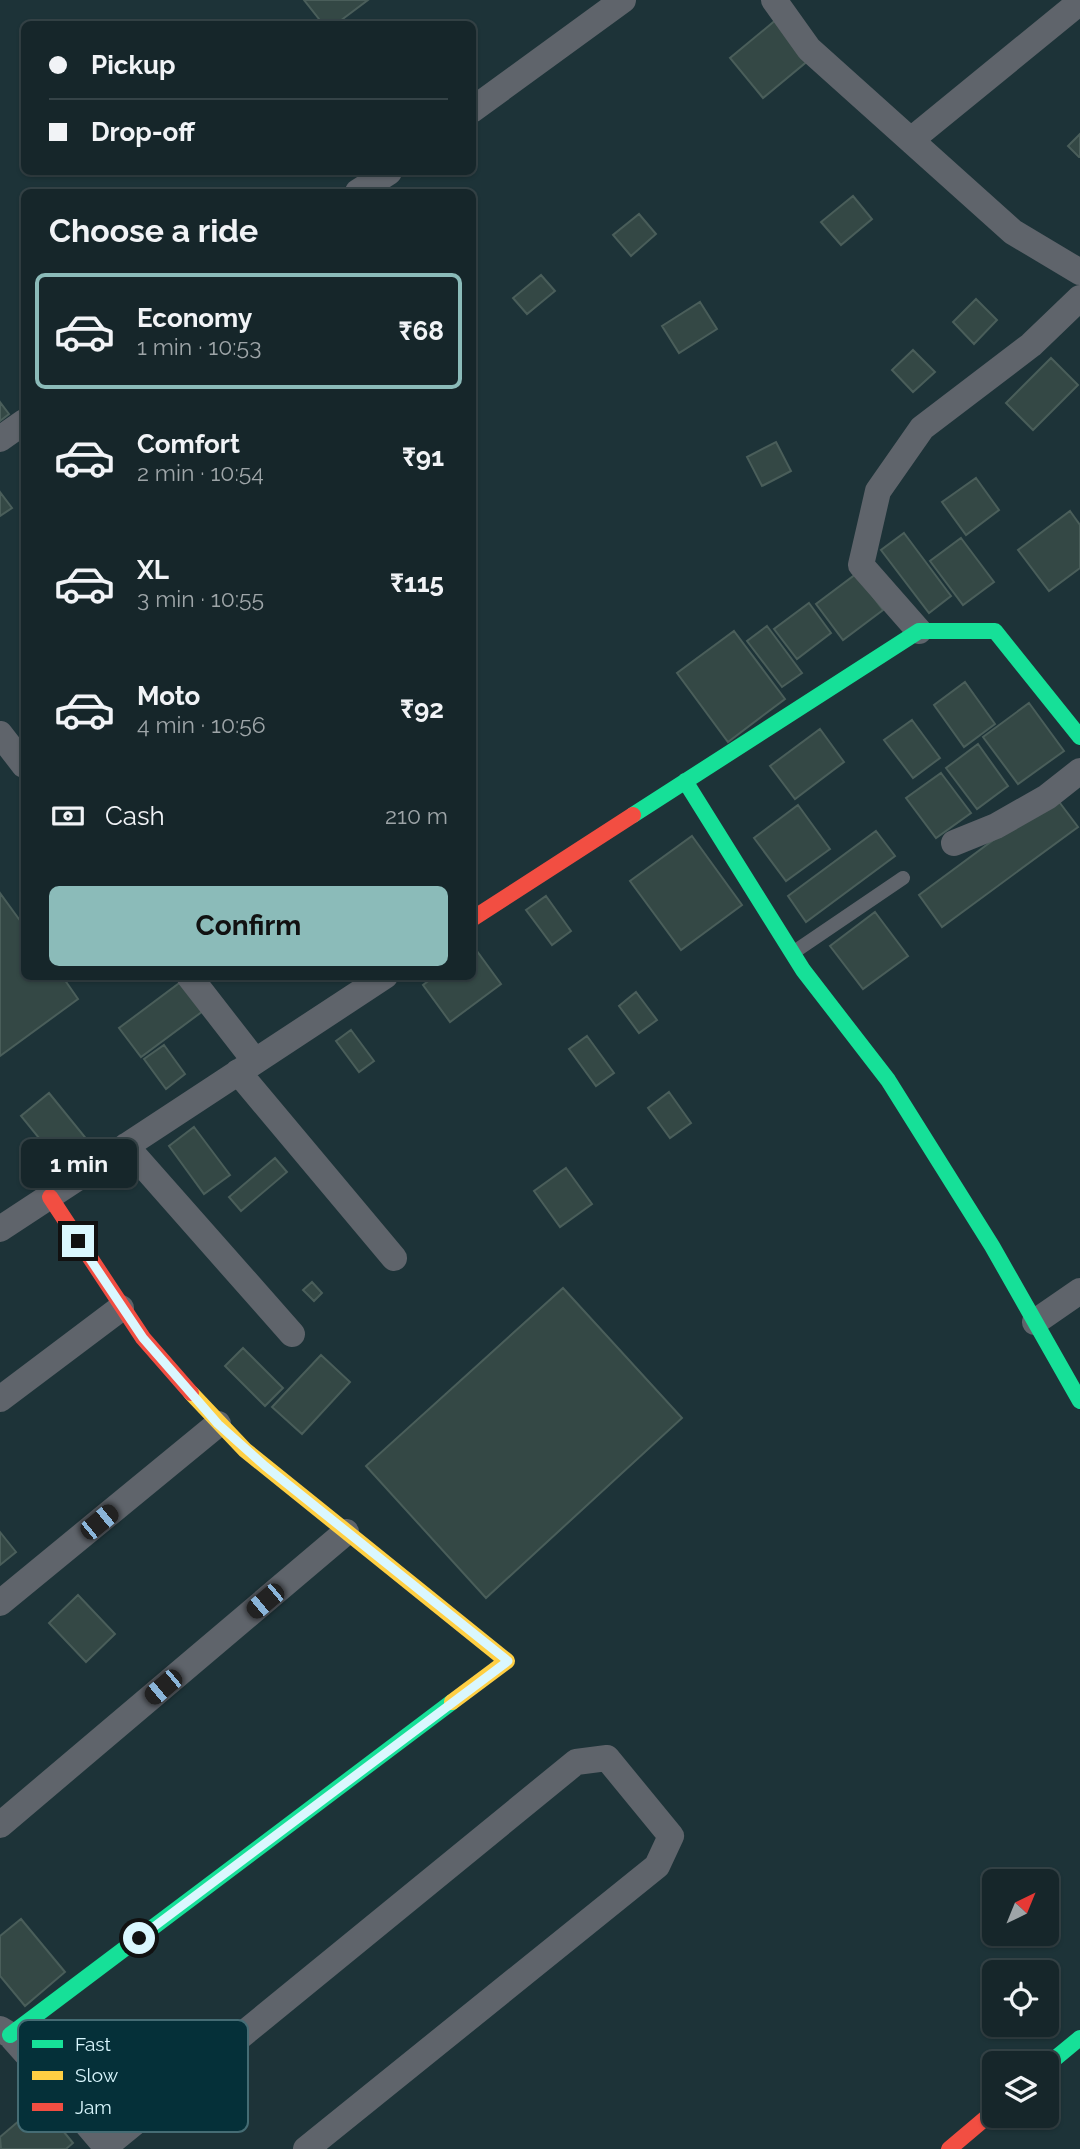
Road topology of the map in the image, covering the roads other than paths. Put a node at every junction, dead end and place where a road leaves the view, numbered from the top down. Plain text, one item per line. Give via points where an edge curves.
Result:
1 (623, 0) edge
2 (774, 0) edge
3 (1080, 2) edge
4 (476, 107) edge
5 (911, 140) junction
6 (384, 175) edge
7 (363, 189) edge
8 (1080, 272) edge
9 (1080, 298) edge
10 (21, 424) edge
11 (0, 439) edge
12 (919, 631) junction
13 (0, 734) edge
14 (1080, 737) edge
15 (21, 761) edge
16 (1080, 771) edge
17 (685, 781) junction
18 (954, 843) dead end
19 (904, 878) dead end
20 (476, 916) edge
21 (792, 953) junction
22 (192, 980) edge
23 (379, 980) edge
24 (246, 1067) junction
25 (126, 1146) junction
26 (50, 1197) junction
27 (0, 1229) edge
28 (394, 1258) dead end
29 (1080, 1291) edge
30 (121, 1308) junction
31 (1035, 1322) junction
32 (292, 1334) dead end
33 (0, 1399) edge
34 (1080, 1401) edge
35 (218, 1424) junction
36 (346, 1532) junction
37 (0, 1603) edge
38 (0, 1825) edge
39 (21, 2020) edge
40 (5, 2032) edge
41 (248, 2032) edge
42 (1080, 2038) edge
43 (18, 2047) edge
44 (1059, 2055) edge
45 (982, 2121) edge
46 (93, 2132) edge
47 (126, 2132) edge
48 (107, 2148) edge
49 (306, 2149) edge
50 (949, 2149) edge

1 - 4 street
2 - 5 street via 809,50
3 - 5 street
5 - 8 street via 1013,232
6 - 7 street
9 - 12 street via 1031,345 922,428 878,491 861,565
10 - 11 street
12 - 14 main road via 995,631
12 - 17 main road
13 - 15 street
16 - 18 street via 1047,797
17 - 20 main road
17 - 21 main road
19 - 21 lane
21 - 31 main road via 888,1080
22 - 24 street
23 - 24 street
24 - 25 street
24 - 28 street
25 - 26 street
25 - 32 street
26 - 27 street
26 - 30 main road
29 - 31 street
30 - 33 street
30 - 35 main road
31 - 34 main road
35 - 36 main road
35 - 37 street
36 - 38 street
36 - 39 main road via 508,1661
40 - 43 street
41 - 49 street via 576,1762 607,1758 671,1836 657,1866
42 - 44 main road
45 - 50 main road
46 - 48 street
47 - 48 street

